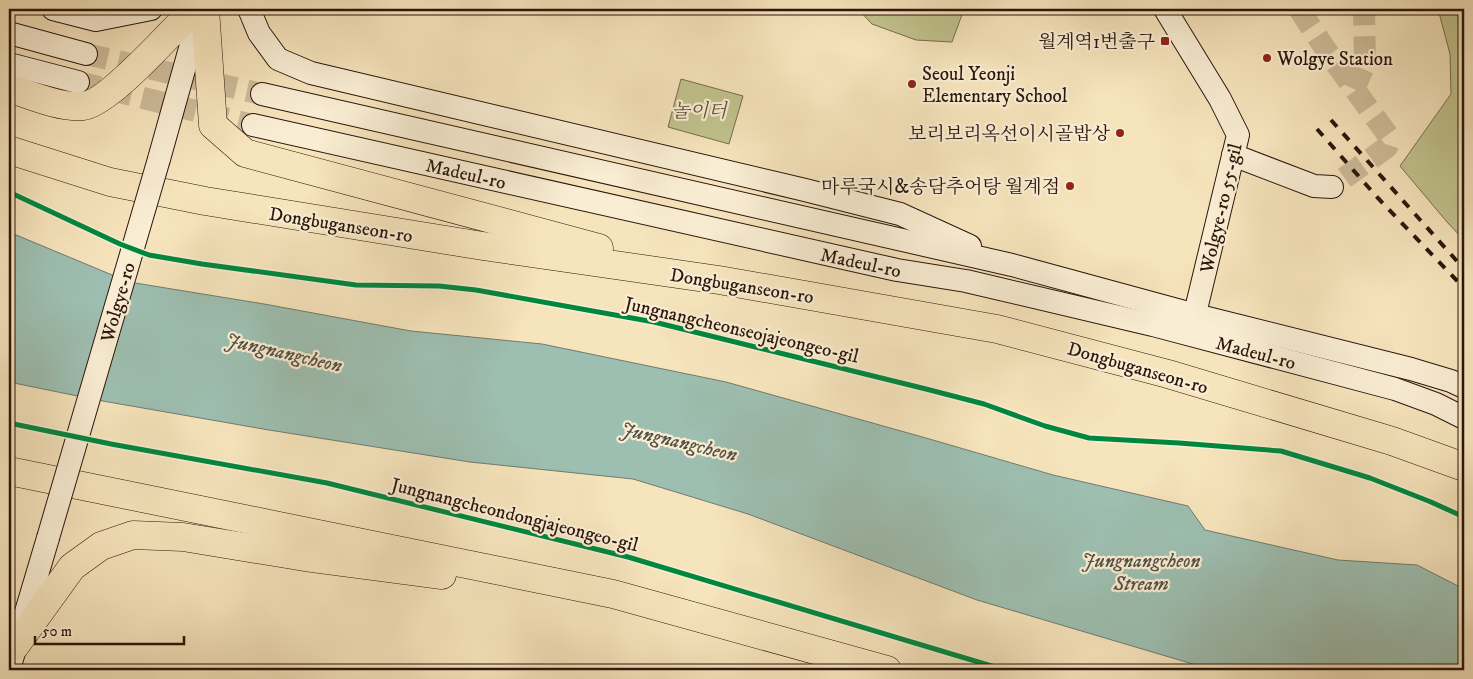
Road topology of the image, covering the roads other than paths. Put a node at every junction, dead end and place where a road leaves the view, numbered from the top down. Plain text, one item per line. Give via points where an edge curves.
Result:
1 (53, 9) edge
2 (151, 9) edge
3 (194, 9) edge
4 (201, 9) edge
5 (206, 9) edge
6 (248, 9) edge
7 (1165, 9) edge
8 (9, 33) edge
9 (86, 54) tunnel mouth
10 (9, 64) edge
11 (78, 82) tunnel mouth
12 (9, 88) edge
13 (262, 94) tunnel mouth
14 (253, 125) tunnel mouth
15 (9, 130) edge
16 (9, 150) edge
17 (1233, 155) junction
18 (1332, 186) tunnel mouth
19 (483, 246) junction
20 (1012, 265) junction
21 (719, 280) junction
22 (1193, 325) junction
23 (1464, 387) edge
24 (1464, 418) edge
25 (1464, 467) edge
26 (9, 470) edge
27 (613, 594) junction
28 (11, 645) edge
29 (887, 670) edge

1 - 2 main road via 96,20
3 - 12 highway via 132,74 94,103 66,105
4 - 28 main road, Wolgye-ro, bridge via 48,538
5 - 21 highway via 213,125 245,154
6 - 20 main road via 259,33 278,59 311,73 900,214
7 - 17 main road, Wolgye-ro 55-gil via 1238,135
8 - 9 main road
10 - 11 main road
13 - 20 main road, Madeul-ro
14 - 22 main road, Madeul-ro via 897,270
15 - 19 highway via 128,168 211,187 435,228
16 - 19 highway, Dongbuganseon-ro via 110,182 174,196
17 - 18 main road via 1314,186
17 - 22 main road, Wolgye-ro 55-gil
19 - 21 highway, Dongbuganseon-ro
20 - 22 main road, Madeul-ro
21 - 25 highway, Dongbuganseon-ro via 997,329 1168,374 1392,441
22 - 23 main road, Madeul-ro via 1383,362
22 - 24 main road, Madeul-ro via 1394,389
26 - 27 highway
27 - 28 highway via 532,591 184,537 132,535 101,546 72,567
27 - 29 highway

